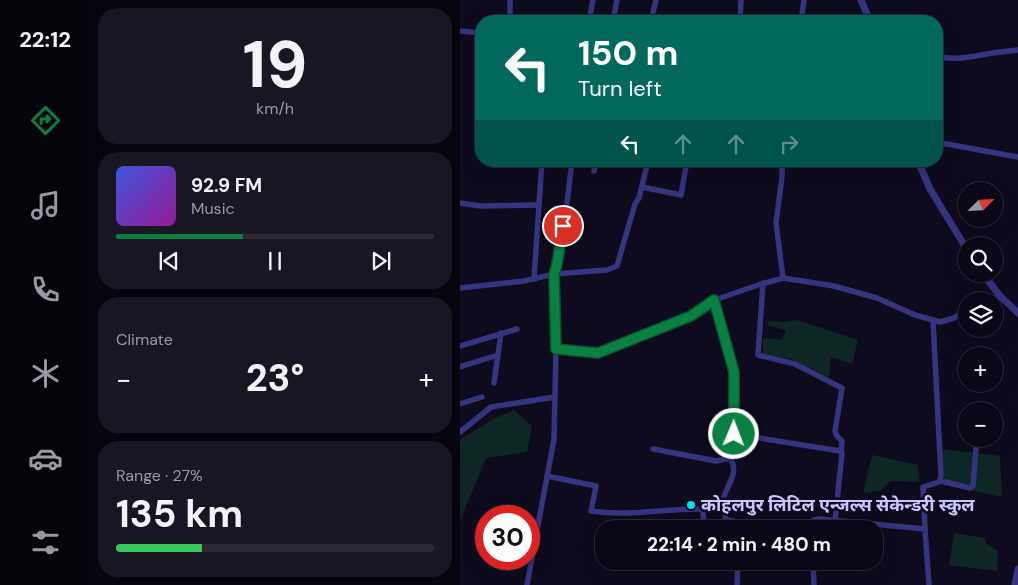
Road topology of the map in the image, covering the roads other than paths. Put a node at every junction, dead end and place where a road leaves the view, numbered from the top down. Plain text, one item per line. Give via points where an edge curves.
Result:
1 (510, 0) edge
2 (593, 0) edge
3 (617, 0) edge
4 (656, 0) edge
5 (741, 0) edge
6 (804, 0) edge
7 (862, 0) edge
8 (510, 15) edge
9 (590, 15) edge
10 (614, 15) edge
11 (652, 15) edge
12 (740, 15) edge
13 (802, 15) edge
14 (868, 15) edge
15 (460, 31) edge
16 (475, 32) edge
17 (1018, 50) edge
18 (943, 58) edge
19 (943, 143) edge
20 (1018, 157) edge
21 (542, 167) edge
22 (571, 167) edge
23 (595, 167) edge
24 (647, 167) edge
25 (686, 167) edge
26 (782, 167) edge
27 (921, 167) edge
28 (594, 171) dead end
29 (642, 187) junction
30 (460, 203) edge
31 (539, 205) junction
32 (959, 237) edge
33 (554, 274) junction
34 (783, 278) junction
35 (534, 279) junction
36 (989, 282) edge
37 (763, 283) junction
38 (460, 288) edge
39 (997, 292) edge
40 (1003, 299) edge
41 (714, 300) junction
42 (1018, 314) edge
43 (958, 315) edge
44 (933, 320) junction
45 (517, 329) dead end
46 (501, 333) junction
47 (460, 346) edge
48 (556, 349) junction
49 (498, 355) junction
50 (460, 366) edge
51 (494, 383) dead end
52 (482, 397) dead end
53 (555, 397) junction
54 (460, 404) edge
55 (460, 432) edge
56 (734, 434) junction
57 (976, 447) edge
58 (652, 449) dead end
59 (841, 452) junction
60 (730, 458) junction
61 (547, 476) junction
62 (941, 481) junction
63 (724, 507) junction
64 (704, 508) junction
65 (704, 520) edge
66 (727, 520) edge
67 (814, 520) edge
68 (828, 520) edge
69 (835, 520) edge
70 (883, 525) edge
71 (925, 529) junction
72 (1018, 569) edge
73 (738, 570) edge
74 (814, 570) edge
75 (527, 585) edge
76 (737, 585) edge
77 (814, 585) edge
78 (929, 585) edge
79 (1016, 585) edge

1 - 8 street
2 - 9 street
3 - 10 street
4 - 11 street
5 - 12 street
6 - 13 street
7 - 14 street
15 - 16 street
17 - 18 street via 964,59
19 - 20 street
21 - 31 street
22 - 33 street
23 - 28 street
24 - 29 street
25 - 29 street via 681,195
26 - 34 street via 776,222
27 - 32 street
29 - 33 street via 617,266 607,270
30 - 31 street
31 - 35 street
33 - 35 street
33 - 48 street
34 - 37 street
34 - 44 street via 834,286 877,298
35 - 38 street
36 - 39 street
37 - 41 street
37 - 59 street via 758,355 795,364 842,388 835,431 842,441
40 - 42 street
41 - 48 street via 691,316 598,353
41 - 56 street via 734,372
43 - 44 street via 940,322
44 - 62 street
45 - 46 street
46 - 47 street
46 - 49 street
48 - 53 street
49 - 50 street
49 - 51 street
52 - 54 street
53 - 55 street via 491,407
53 - 61 street via 554,439
56 - 59 street
56 - 60 street
57 - 62 street via 972,488
58 - 60 street via 716,460
59 - 69 street
60 - 63 street via 734,463 733,475 723,499
61 - 64 street via 596,486 591,511 611,514
61 - 75 street
62 - 71 street via 923,487
63 - 64 street
63 - 66 street
64 - 65 street
67 - 68 street
70 - 71 street
71 - 78 street
72 - 79 street
73 - 76 street
74 - 77 street

